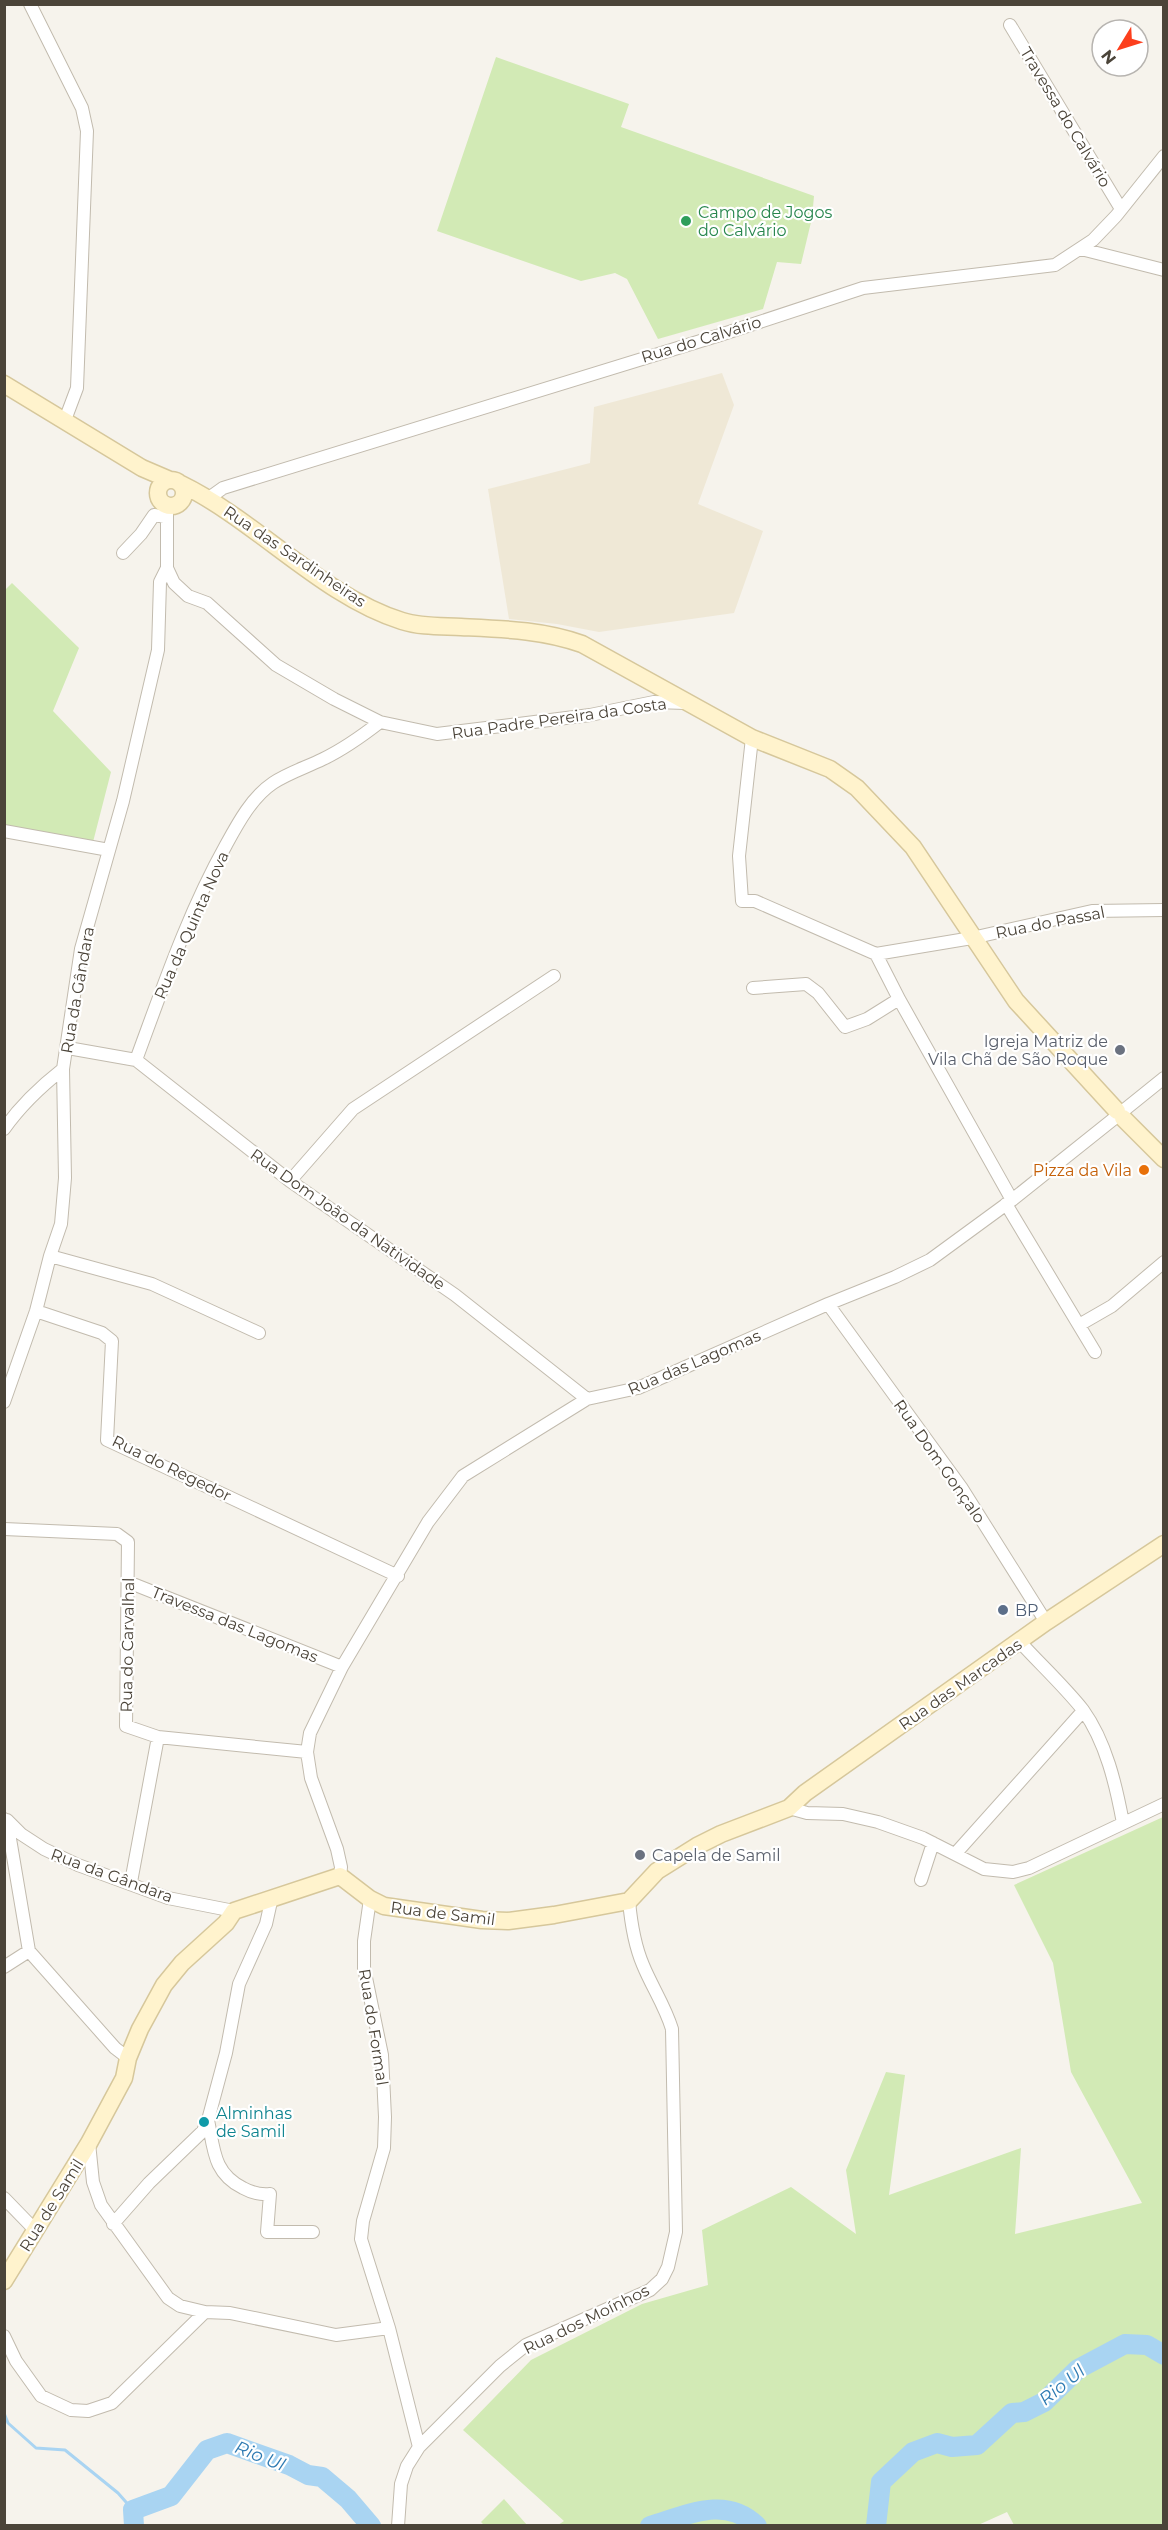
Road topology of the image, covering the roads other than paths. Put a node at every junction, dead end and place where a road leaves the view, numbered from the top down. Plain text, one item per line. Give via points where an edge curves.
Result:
1 (30, 4) edge
2 (1010, 26) dead end
3 (1164, 156) edge
4 (1121, 209) junction
5 (1081, 249) junction
6 (1164, 270) edge
7 (4, 384) edge
8 (65, 420) junction
9 (169, 485) junction
10 (209, 498) junction
11 (171, 509) junction
12 (123, 553) dead end
13 (167, 568) junction
14 (686, 703) junction
15 (380, 722) junction
16 (752, 738) junction
17 (4, 831) edge
18 (109, 850) junction
19 (1164, 910) edge
20 (972, 938) junction
21 (876, 954) junction
22 (554, 976) dead end
23 (753, 988) dead end
24 (899, 999) junction
25 (68, 1048) junction
26 (136, 1060) junction
27 (63, 1069) junction
28 (1164, 1078) edge
29 (1120, 1114) junction
30 (4, 1129) edge
31 (1164, 1159) edge
32 (290, 1181) junction
33 (1009, 1202) junction
34 (50, 1256) junction
35 (1164, 1262) edge
36 (828, 1304) junction
37 (36, 1311) junction
38 (1079, 1325) junction
39 (259, 1333) dead end
40 (1095, 1352) dead end
41 (587, 1399) junction
42 (4, 1402) edge
43 (4, 1529) edge
44 (1164, 1544) edge
45 (398, 1576) junction
46 (128, 1582) junction
47 (1046, 1622) junction
48 (1020, 1642) junction
49 (342, 1667) junction
50 (1083, 1711) junction
51 (158, 1737) junction
52 (308, 1752) junction
53 (1164, 1804) edge
54 (789, 1808) junction
55 (5, 1818) edge
56 (1123, 1823) junction
57 (933, 1843) junction
58 (956, 1854) junction
59 (340, 1876) junction
60 (921, 1880) dead end
61 (131, 1882) junction
62 (272, 1897) junction
63 (370, 1899) junction
64 (629, 1901) junction
65 (234, 1911) junction
66 (29, 1951) junction
67 (4, 1967) edge
68 (128, 2058) junction
69 (208, 2120) junction
70 (89, 2143) junction
71 (4, 2198) edge
72 (113, 2224) junction
73 (36, 2231) junction
74 (313, 2232) dead end
75 (4, 2281) edge
76 (205, 2312) junction
77 (389, 2328) junction
78 (4, 2336) edge
79 (419, 2447) junction
80 (398, 2526) edge

1 - 8 street via 82,108 87,131 77,388
2 - 4 street, Travessa do Calvário
3 - 4 street, Rua do Calvário
4 - 5 street, Rua do Calvário
5 - 6 street
5 - 10 street, Rua do Calvário via 1055,265 863,288 223,488
7 - 8 street
8 - 9 street, Rua das Sardinheiras
9 - 10 street, Rua das Sardinheiras
9 - 11 street via 160,502
9 - 11 street via 184,495
10 - 11 street
10 - 14 street, Rua das Sardinheiras via 340,590 383,614 422,625 539,632 562,637 582,644
11 - 12 street via 154,515
11 - 13 street, Rua da Gândara
13 - 15 street, Rua Padre Pereira da Costa via 174,583 188,596 207,603 276,665
13 - 18 street, Rua da Gândara via 160,582 158,650
14 - 15 street, Rua Padre Pereira da Costa via 654,702 590,716 437,734
14 - 16 street, Rua Padre Pereira da Costa
15 - 26 street, Rua da Quinta Nova via 326,758 273,783 238,823 211,872
16 - 20 street, Rua Padre Pereira da Costa via 830,769 857,788 913,847
16 - 21 street via 739,856 742,901 755,901
17 - 18 street
18 - 25 street, Rua da Gândara via 81,949
19 - 20 street, Rua do Passal via 1092,910
20 - 21 street, Rua do Passal
20 - 29 street, Rua Padre Pereira da Costa via 1016,1001
21 - 24 street
22 - 32 street via 353,1109
23 - 24 street via 806,984 845,1027 867,1019
24 - 33 street
25 - 26 street, Rua Dom João da Natividade
25 - 27 street, Rua da Gândara
26 - 32 street, Rua Dom João da Natividade
27 - 30 street via 16,1111
27 - 34 street, Rua da Gândara via 62,1224
28 - 29 street, Rua das Lagomas
29 - 31 street, Rua Padre Pereira da Costa
29 - 33 street, Rua das Lagomas
32 - 41 street, Rua Dom João da Natividade via 455,1295
33 - 36 street, Rua das Lagomas via 930,1260
33 - 38 street
34 - 37 street, Rua da Gândara
34 - 39 street via 152,1284
35 - 38 street via 1112,1306
36 - 41 street, Rua das Lagomas via 638,1388
36 - 47 street, Rua Dom Gonçalo via 961,1487
37 - 42 street, Rua da Gândara
37 - 45 street, Rua do Regedor via 102,1333 112,1341 107,1440
38 - 40 street
41 - 45 street, Rua das Lagomas via 463,1476 428,1522
43 - 46 street, Rua do Carvalhal via 117,1534 128,1542
44 - 47 street, Rua das Marcadas
45 - 49 street, Rua das Lagomas
46 - 49 street, Travessa das Lagomas
46 - 51 street, Rua do Carvalhal via 126,1726
47 - 48 street, Rua das Marcadas
48 - 50 street
48 - 54 street, Rua das Marcadas
49 - 52 street, Rua das Lagomas via 310,1733
50 - 56 street via 1103,1748
50 - 58 street
51 - 52 street, Rua do Carvalhal
51 - 61 street
52 - 59 street, Rua das Lagomas via 311,1778 337,1849
53 - 56 street
54 - 57 street via 878,1822
54 - 64 street via 697,1846 657,1871
55 - 61 street, Rua da Gândara via 44,1850
55 - 66 street
56 - 58 street via 1013,1872 984,1869
57 - 58 street
57 - 60 street
59 - 62 street, Rua de Samil
59 - 63 street, Rua de Samil
61 - 65 street, Rua da Gândara via 168,1898
62 - 65 street, Rua de Samil
62 - 69 street via 266,1924 239,1984
63 - 64 street, Rua de Samil via 384,1906 420,1912 508,1921
63 - 77 street, Rua do Formal via 363,1968 382,2055 386,2117 384,2148 361,2239
64 - 79 street, Rua dos Moínhos via 632,1931 642,1964 672,2029 676,2232 668,2267 650,2290 526,2345
65 - 68 street, Rua de Samil via 164,1985
66 - 67 street
66 - 68 street via 114,2048
68 - 70 street, Rua de Samil via 124,2078
69 - 72 street via 203,2131
69 - 74 street via 224,2177 252,2193 270,2194 267,2232
70 - 72 street via 93,2182
70 - 73 street, Rua de Samil
71 - 73 street
72 - 76 street via 168,2298 180,2306
73 - 75 street, Rua de Samil
76 - 77 street via 230,2313 336,2335
76 - 78 street via 112,2403 88,2411 71,2410 42,2397 16,2361
77 - 79 street, Rua do Formal
79 - 80 street, Rua dos Moínhos via 401,2484

